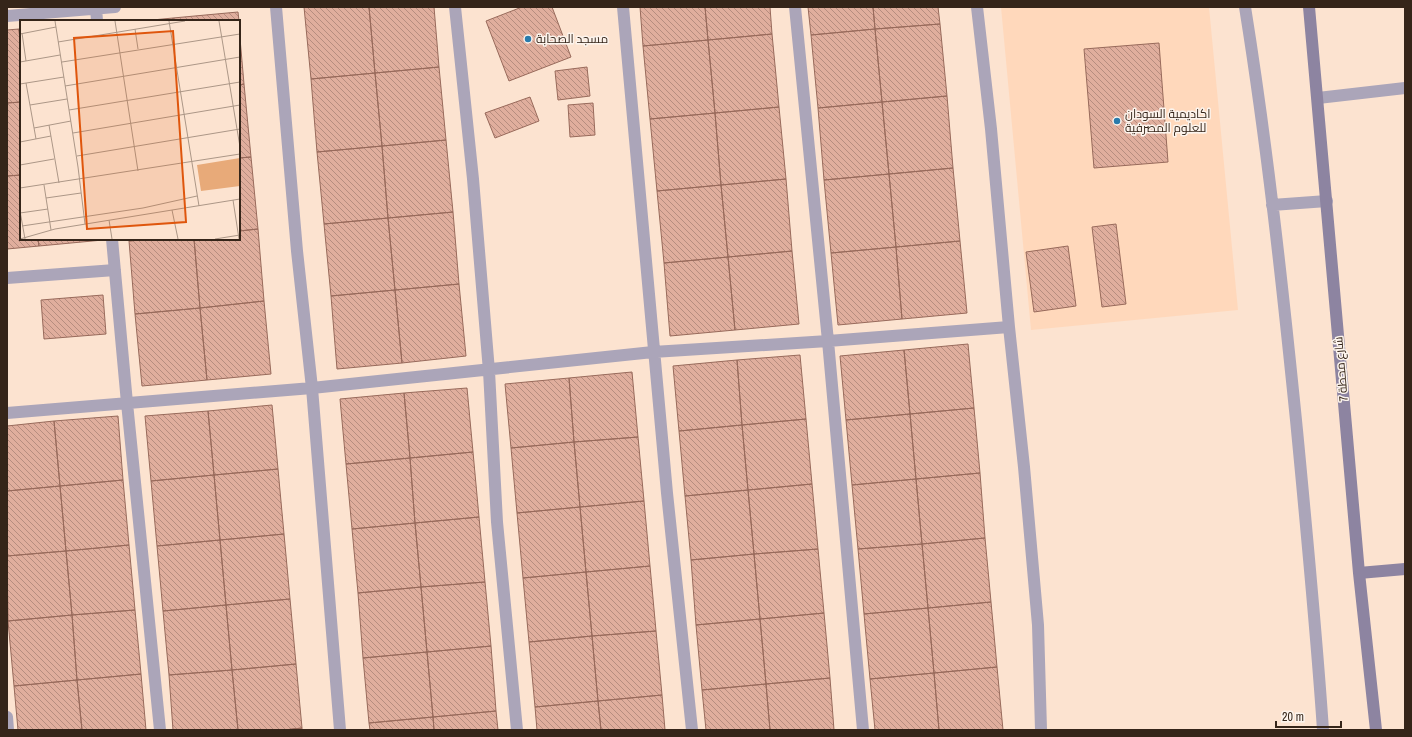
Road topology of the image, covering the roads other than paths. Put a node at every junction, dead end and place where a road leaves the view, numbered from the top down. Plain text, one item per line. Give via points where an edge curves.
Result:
1 (115, 7) edge
2 (276, 7) edge
3 (455, 7) edge
4 (623, 7) edge
5 (795, 7) edge
6 (977, 7) edge
7 (1244, 7) edge
8 (1310, 7) edge
9 (96, 12) edge
10 (7, 16) edge
11 (1405, 88) edge
12 (1318, 98) junction
13 (1327, 201) junction
14 (1272, 205) junction
15 (112, 240) edge
16 (115, 270) junction
17 (7, 278) edge
18 (1009, 327) junction
19 (828, 341) junction
20 (653, 352) junction
21 (489, 371) junction
22 (312, 388) junction
23 (127, 403) junction
24 (7, 413) edge
25 (1405, 569) edge
26 (1359, 573) junction
27 (7, 717) edge
28 (8, 730) edge
29 (160, 730) edge
30 (340, 730) edge
31 (516, 730) edge
32 (692, 730) edge
33 (863, 730) edge
34 (1041, 730) edge
35 (1323, 730) edge
36 (1376, 730) edge

1 - 9 street
2 - 22 street
3 - 21 street
4 - 20 street
5 - 19 street
6 - 18 street
7 - 14 street via 1265,136
8 - 12 street, شارع محطة 7
9 - 10 street
11 - 12 street
12 - 13 street, شارع محطة 7
13 - 14 street
13 - 26 street, شارع محطة 7
14 - 35 street via 1286,314 1309,549
15 - 16 street
16 - 17 street
16 - 23 street
18 - 19 street
18 - 34 street via 1038,625
19 - 20 street
19 - 33 street
20 - 21 street
20 - 32 street
21 - 22 street
21 - 31 street via 497,522
22 - 23 street
22 - 30 street
23 - 24 street
23 - 29 street
25 - 26 street
26 - 36 street, شارع محطة 7
27 - 28 street

